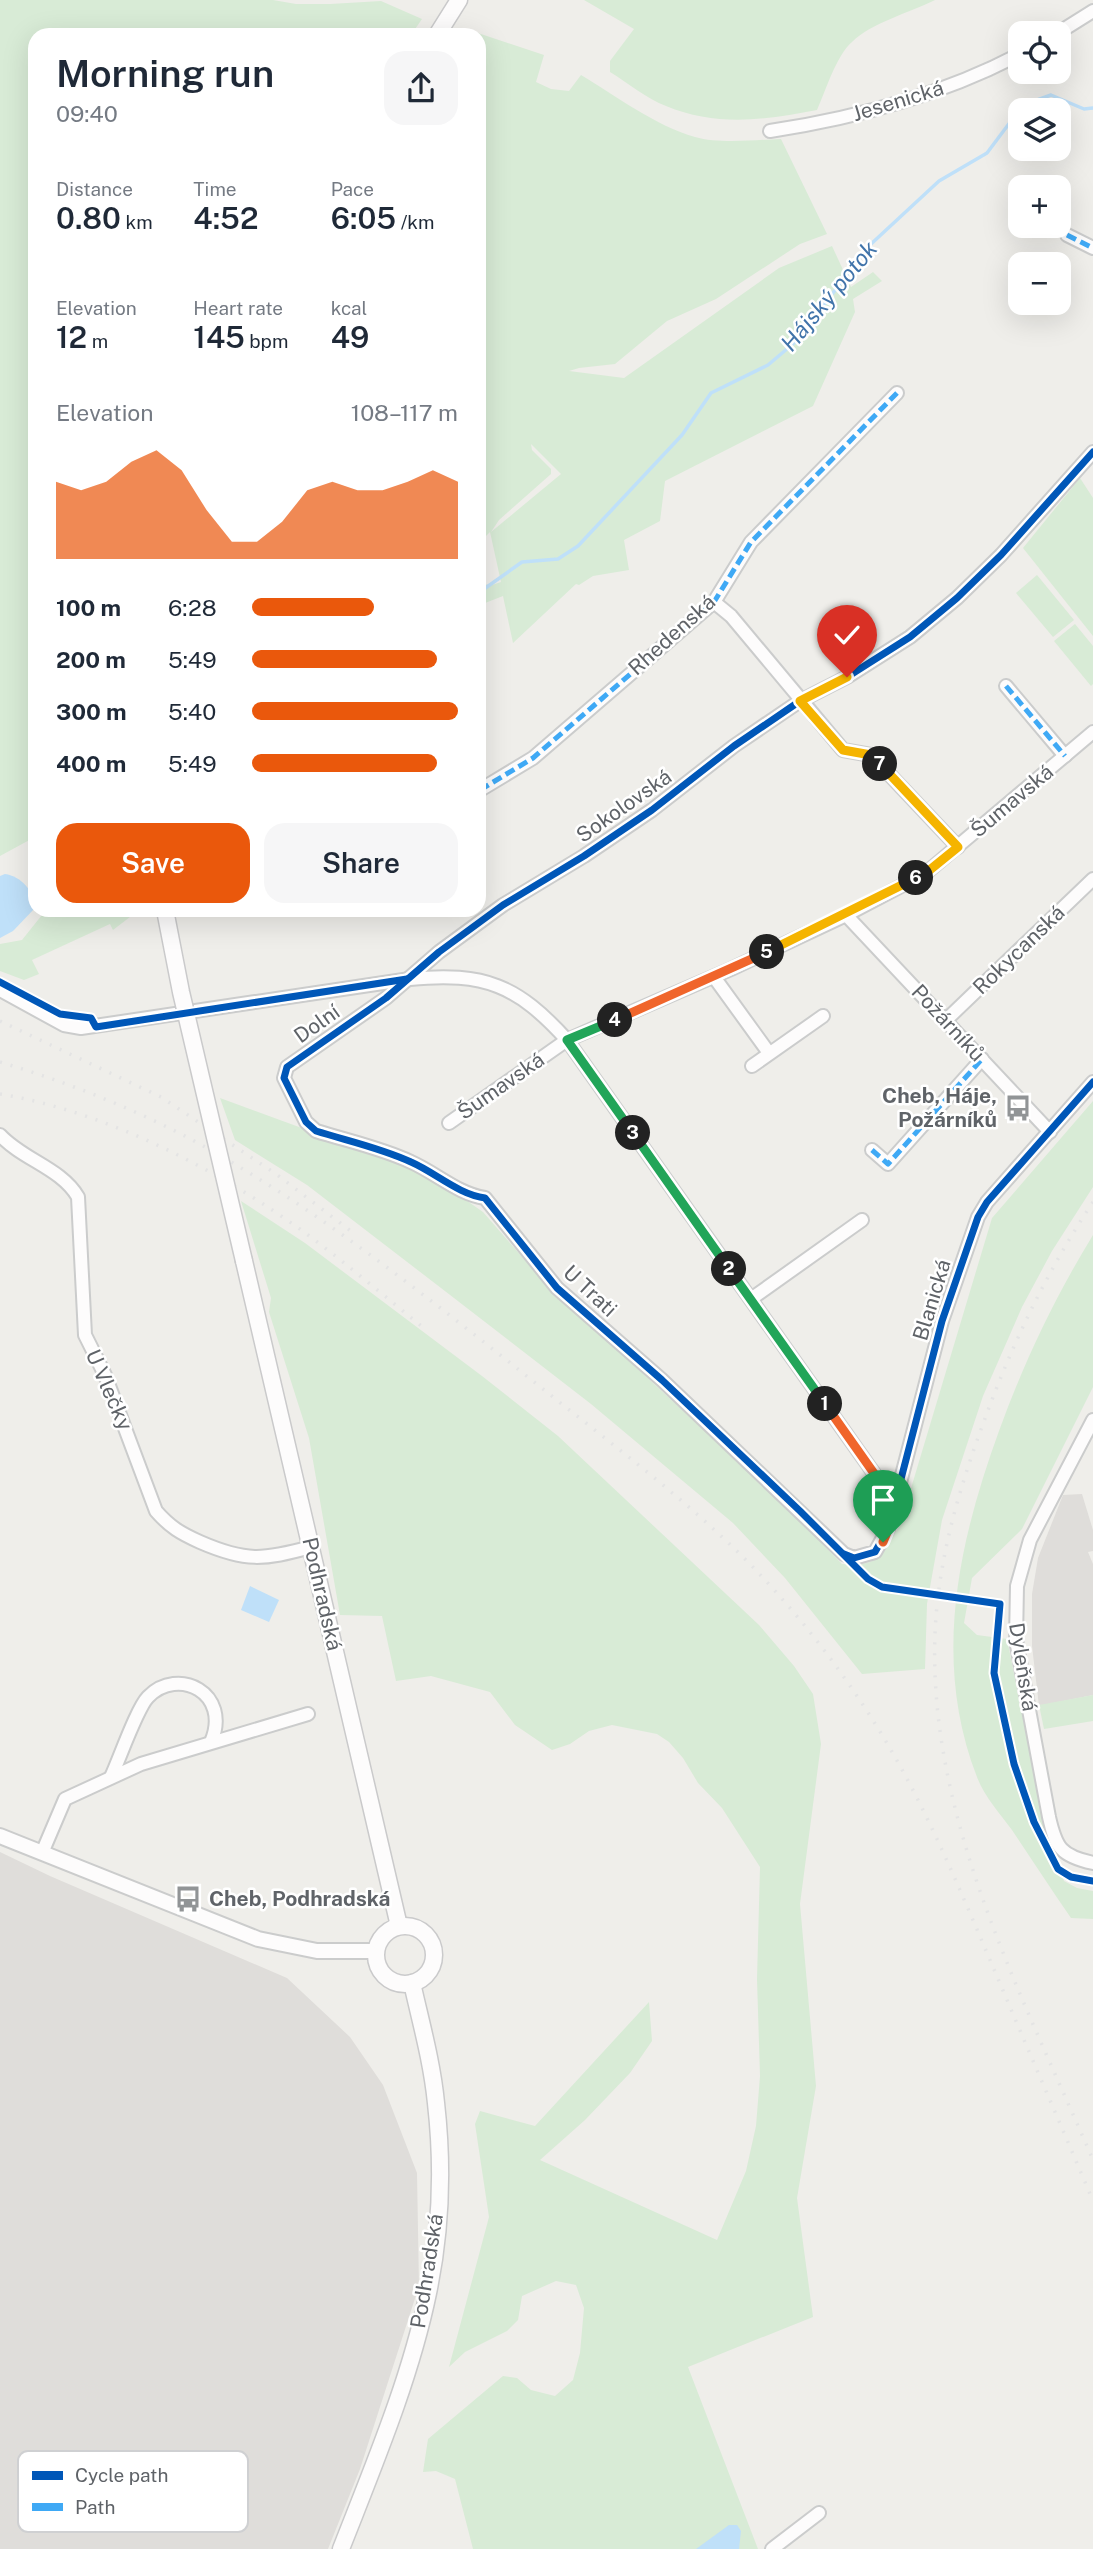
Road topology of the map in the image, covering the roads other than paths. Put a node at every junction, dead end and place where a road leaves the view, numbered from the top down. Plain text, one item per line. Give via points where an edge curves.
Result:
1 (459, 0) edge
2 (1093, 11) edge
3 (1071, 25) edge
4 (441, 28) edge
5 (1008, 60) edge
6 (770, 131) dead end
7 (1071, 237) edge
8 (1093, 248) edge
9 (897, 393) dead end
10 (1093, 452) edge
11 (714, 602) junction
12 (1006, 686) dead end
13 (800, 701) junction
14 (1093, 733) edge
15 (1065, 756) junction
16 (486, 786) edge
17 (958, 847) junction
18 (1093, 878) edge
19 (846, 915) junction
20 (166, 917) edge
21 (714, 977) junction
22 (410, 979) junction
23 (0, 990) edge
24 (823, 1016) dead end
25 (945, 1021) junction
26 (567, 1040) junction
27 (769, 1053) junction
28 (982, 1059) junction
29 (752, 1066) dead end
30 (284, 1078) joint
31 (1093, 1082) edge
32 (449, 1123) dead end
33 (1050, 1132) junction
34 (0, 1135) edge
35 (872, 1150) dead end
36 (862, 1220) dead end
37 (751, 1299) junction
38 (1093, 1420) edge
39 (1090, 1435) edge
40 (897, 1494) junction
41 (311, 1548) junction
42 (864, 1557) joint
43 (308, 1714) dead end
44 (211, 1742) junction
45 (111, 1777) junction
46 (0, 1836) edge
47 (42, 1853) junction
48 (1093, 1863) edge
49 (399, 1926) junction
50 (376, 1951) junction
51 (412, 1983) junction
52 (819, 2512) dead end
53 (341, 2549) edge
54 (772, 2549) edge

1 - 4 main road
2 - 3 street
5 - 6 street, Jesenická via 903,102 824,123
7 - 8 street
9 - 11 street, Rhedenská via 751,542
10 - 13 street, Sokolovská via 1001,555 934,618 858,670
11 - 13 street via 731,616
11 - 16 street, Rhedenská via 533,758
12 - 15 street
13 - 17 street via 843,750 871,755
13 - 22 street, Sokolovská via 652,810 503,905
14 - 15 street, Šumavská
15 - 17 street, Šumavská
17 - 19 street, Šumavská via 926,873
18 - 25 street, Rokycanská
19 - 21 street, Šumavská
19 - 25 street, Požárníků
20 - 41 main road, Podhradská, bridge
21 - 26 street, Šumavská
21 - 27 street
22 - 23 street via 81,1028 64,1025
22 - 26 street via 447,976 497,985 532,1005
22 - 30 street, Dolní via 287,1067
24 - 27 street
25 - 28 street, Požárníků
26 - 32 street, Šumavská
26 - 37 street
27 - 29 street
28 - 33 street, Požárníků
28 - 35 street via 888,1164
30 - 42 street, U Trati via 306,1122 316,1131 396,1155 434,1172 470,1196 485,1198 557,1288 662,1380 844,1555
31 - 33 street, Blanická
33 - 40 street, Blanická via 978,1217 942,1321
34 - 41 street, U Vlečky via 13,1149 71,1185 78,1197 85,1335 105,1375 156,1511 169,1527 243,1558
36 - 37 street
37 - 40 street via 878,1479
38 - 39 street, Dyleňská
39 - 48 street, Dyleňská via 1026,1551 1017,1586 1015,1631 1055,1840 1064,1853
40 - 42 street, Blanická via 883,1542
41 - 49 main road, Podhradská
43 - 44 street
44 - 45 street
44 - 45 street via 217,1723 210,1699 192,1687 168,1685 145,1699
45 - 47 street via 65,1799
46 - 47 street
47 - 50 street via 258,1939 317,1951
49 - 50 main road via 384,1935
49 - 51 main road via 422,1931 434,1950 431,1968 424,1978
50 - 51 main road via 384,1974 394,1982
51 - 53 main road, Podhradská via 437,2112 440,2184 433,2262 409,2365
52 - 54 street

